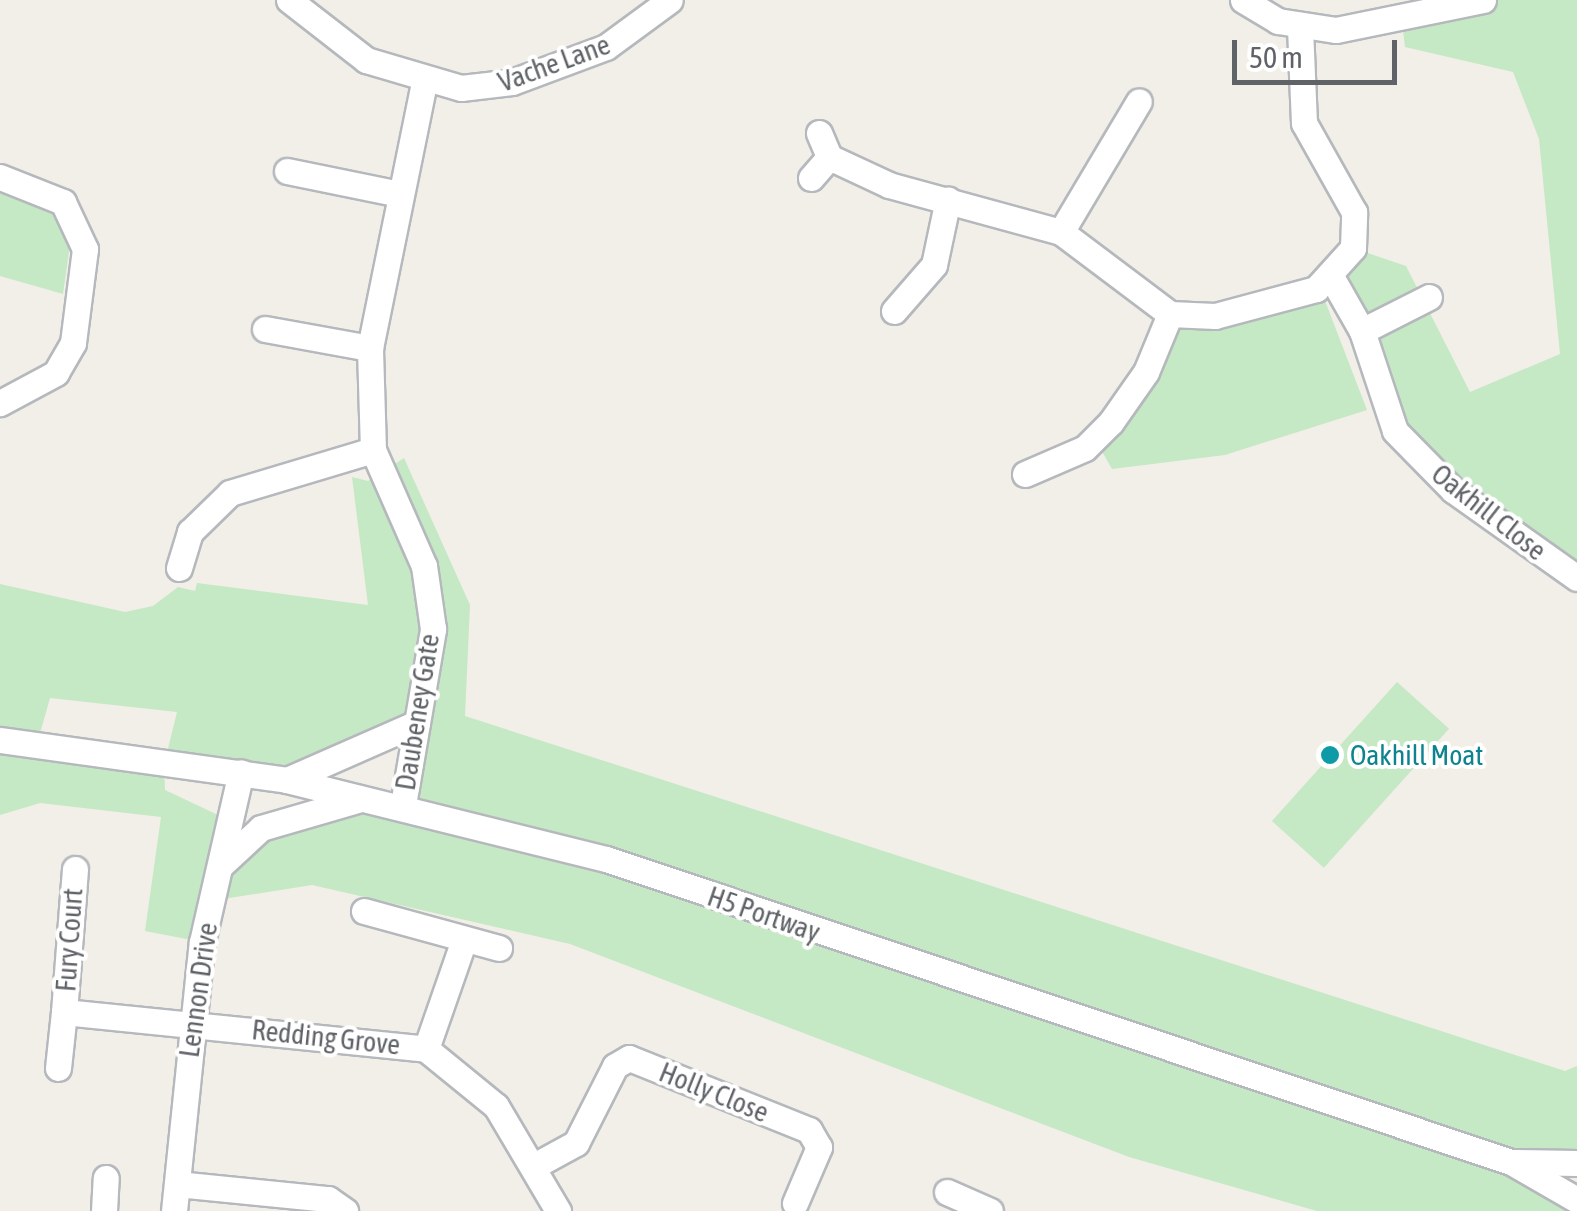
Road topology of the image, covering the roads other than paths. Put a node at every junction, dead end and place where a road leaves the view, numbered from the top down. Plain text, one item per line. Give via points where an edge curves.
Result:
1 (289, 0) edge
2 (670, 0) edge
3 (1243, 0) edge
4 (1483, 0) edge
5 (1401, 7) edge
6 (1300, 28) junction
7 (424, 83) junction
8 (1139, 101) dead end
9 (286, 171) dead end
10 (0, 177) edge
11 (810, 178) dead end
12 (400, 194) junction
13 (948, 200) junction
14 (1061, 232) junction
15 (1334, 280) junction
16 (1429, 297) dead end
17 (894, 311) dead end
18 (1170, 314) junction
19 (265, 329) dead end
20 (1362, 331) junction
21 (370, 348) junction
22 (0, 403) edge
23 (373, 450) junction
24 (1026, 474) dead end
25 (179, 568) dead end
26 (1577, 578) edge
27 (417, 723) junction
28 (0, 740) edge
29 (242, 772) junction
30 (288, 780) junction
31 (370, 797) junction
32 (403, 805) junction
33 (220, 864) junction
34 (75, 869) dead end
35 (364, 911) dead end
36 (464, 940) junction
37 (499, 948) dead end
38 (64, 1012) junction
39 (192, 1024) junction
40 (426, 1050) junction
41 (58, 1068) dead end
42 (1510, 1162) junction
43 (1577, 1163) edge
44 (534, 1166) junction
45 (106, 1178) dead end
46 (177, 1184) junction
47 (947, 1192) dead end
48 (1577, 1200) edge
49 (796, 1203) dead end
50 (996, 1209) edge
51 (104, 1211) edge
52 (174, 1211) edge
53 (345, 1211) edge
54 (558, 1211) edge

1 - 7 street via 366,60
2 - 7 street, Vache Lane via 606,47 512,82
3 - 6 street
4 - 5 street
5 - 6 street via 1336,30
6 - 15 street via 1304,123 1354,212 1353,248
7 - 12 street, Daubeney Gate
8 - 14 street
9 - 12 street
10 - 22 street via 63,202 85,249 73,343 56,373
11 - 13 street via 824,145
12 - 21 street, Daubeney Gate
13 - 14 street
13 - 17 street via 934,264
14 - 18 street
15 - 18 street via 1215,316
15 - 20 street, Oakhill Close
16 - 20 street
18 - 24 street via 1146,372 1111,422 1085,448
19 - 21 street
20 - 26 street, Oakhill Close via 1395,431 1453,490
21 - 23 street, Daubeney Gate
23 - 25 street via 230,493 190,532
23 - 27 street, Daubeney Gate via 424,566 433,629
27 - 30 street
27 - 32 street, Daubeney Gate
28 - 29 street, H5 Portway
29 - 30 street, H5 Portway
29 - 33 street, Lennon Drive
30 - 31 street, H5 Portway
31 - 32 street, H5 Portway
31 - 33 street via 261,828
32 - 42 street, H5 Portway via 606,858
33 - 39 street, Lennon Drive
34 - 38 street, Fury Court
35 - 36 street
36 - 37 street
36 - 40 street
38 - 39 street, Fury Court
38 - 41 street, Fury Court
39 - 40 street, Redding Grove
39 - 46 street, Lennon Drive
40 - 44 street, Redding Grove via 496,1106
42 - 43 street, H5 Portway
42 - 48 street, H5 Portway
44 - 49 street, Holly Close via 576,1143 615,1066 630,1058 809,1130 820,1147
44 - 54 street, Redding Grove
45 - 51 street
46 - 52 street, Lennon Drive
46 - 53 street via 328,1199
47 - 50 street

